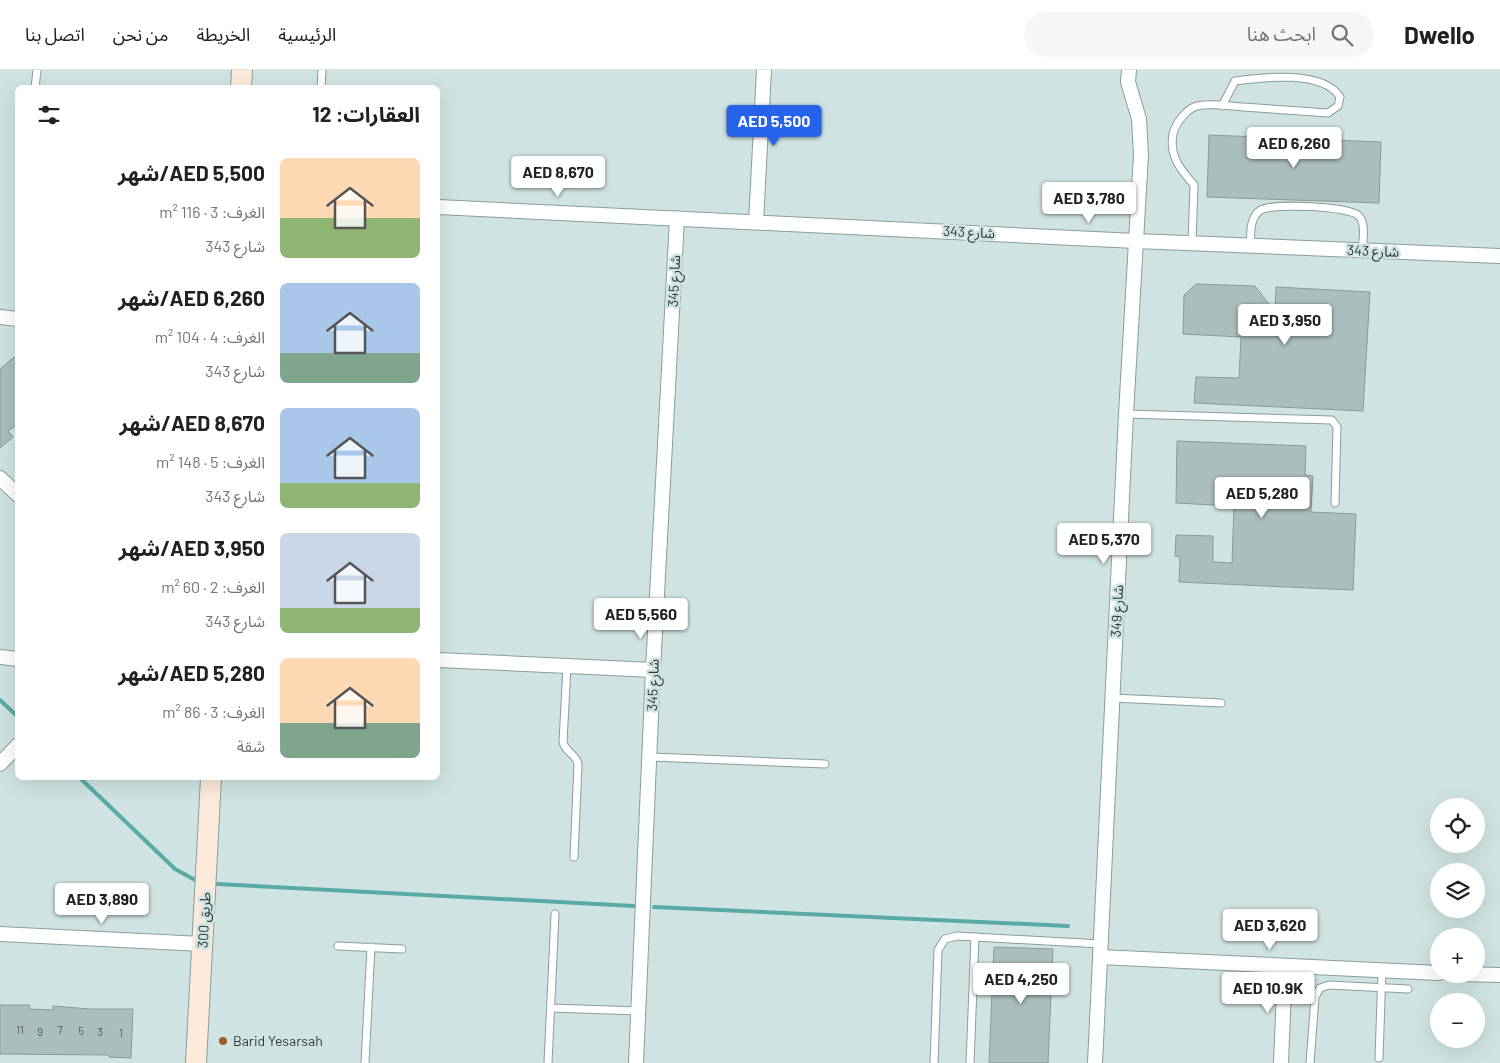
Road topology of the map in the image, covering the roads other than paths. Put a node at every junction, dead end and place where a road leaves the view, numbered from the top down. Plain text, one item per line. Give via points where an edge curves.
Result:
1 (37, 70) edge
2 (242, 70) edge
3 (322, 70) edge
4 (764, 70) edge
5 (1128, 70) edge
6 (35, 85) edge
7 (241, 85) edge
8 (321, 85) edge
9 (1222, 106) junction
10 (440, 206) edge
11 (677, 218) junction
12 (756, 222) junction
13 (1136, 241) junction
14 (1192, 243) junction
15 (1250, 246) junction
16 (1362, 250) junction
17 (1500, 256) edge
18 (0, 317) edge
19 (15, 319) edge
20 (1126, 414) junction
21 (0, 478) edge
22 (15, 492) edge
23 (1336, 503) dead end
24 (0, 657) edge
25 (15, 659) edge
26 (440, 660) edge
27 (567, 666) junction
28 (654, 670) junction
29 (1112, 698) junction
30 (1221, 703) dead end
31 (15, 746) edge
32 (2, 757) edge
33 (651, 757) junction
34 (825, 764) dead end
35 (211, 780) edge
36 (574, 858) dead end
37 (555, 914) dead end
38 (0, 934) edge
39 (975, 937) junction
40 (202, 944) junction
41 (338, 946) dead end
42 (372, 947) junction
43 (402, 950) dead end
44 (1100, 950) junction
45 (1285, 966) junction
46 (1382, 970) junction
47 (1430, 973) edge
48 (1485, 975) edge
49 (1500, 975) edge
50 (1381, 987) junction
51 (1408, 988) dead end
52 (550, 1008) junction
53 (639, 1011) junction
54 (1379, 1058) dead end
55 (196, 1063) edge
56 (365, 1063) edge
57 (548, 1063) edge
58 (636, 1063) edge
59 (934, 1063) edge
60 (970, 1063) edge
61 (1095, 1063) edge
62 (1280, 1063) edge
63 (1310, 1063) edge

1 - 6 lane
2 - 7 main road
3 - 8 lane
4 - 12 street
5 - 13 street, شارع 349 via 1140,128
9 - 9 lane via 1328,113 1338,106 1340,97 1328,83 1316,79 1303,76 1261,77 1235,81
9 - 14 lane via 1195,106 1174,129 1171,144 1174,159 1194,185
10 - 11 street, شارع 343
11 - 12 street, شارع 343
11 - 28 street, شارع 345
12 - 13 street, شارع 343
13 - 14 street, شارع 343
13 - 20 street, شارع 349
14 - 15 street, شارع 343
15 - 16 street, شارع 343
15 - 16 lane via 1255,216 1265,208 1279,206 1341,209 1355,213 1362,222
16 - 17 street, شارع 343
18 - 19 street
20 - 23 lane via 1332,420 1336,427
20 - 29 street, شارع 349
21 - 22 street
24 - 25 street
26 - 27 street
27 - 28 street
27 - 36 lane via 563,742 578,764
28 - 33 street, شارع 345
29 - 30 lane
29 - 44 street, شارع 349
31 - 32 street
33 - 34 lane
33 - 53 street, شارع 345
35 - 40 main road, طريق 300
37 - 52 lane
38 - 40 street
39 - 44 lane
39 - 59 lane via 953,936 940,946
39 - 60 lane
40 - 55 main road, طريق 300
41 - 42 lane
42 - 43 lane
42 - 56 lane
44 - 45 street
44 - 61 street, شارع 349
45 - 46 street
45 - 62 street
46 - 47 street
46 - 50 lane
48 - 49 street
50 - 51 lane
50 - 54 lane
50 - 63 lane via 1329,985 1320,988 1315,997
52 - 53 lane
52 - 57 lane
53 - 58 street, شارع 345

